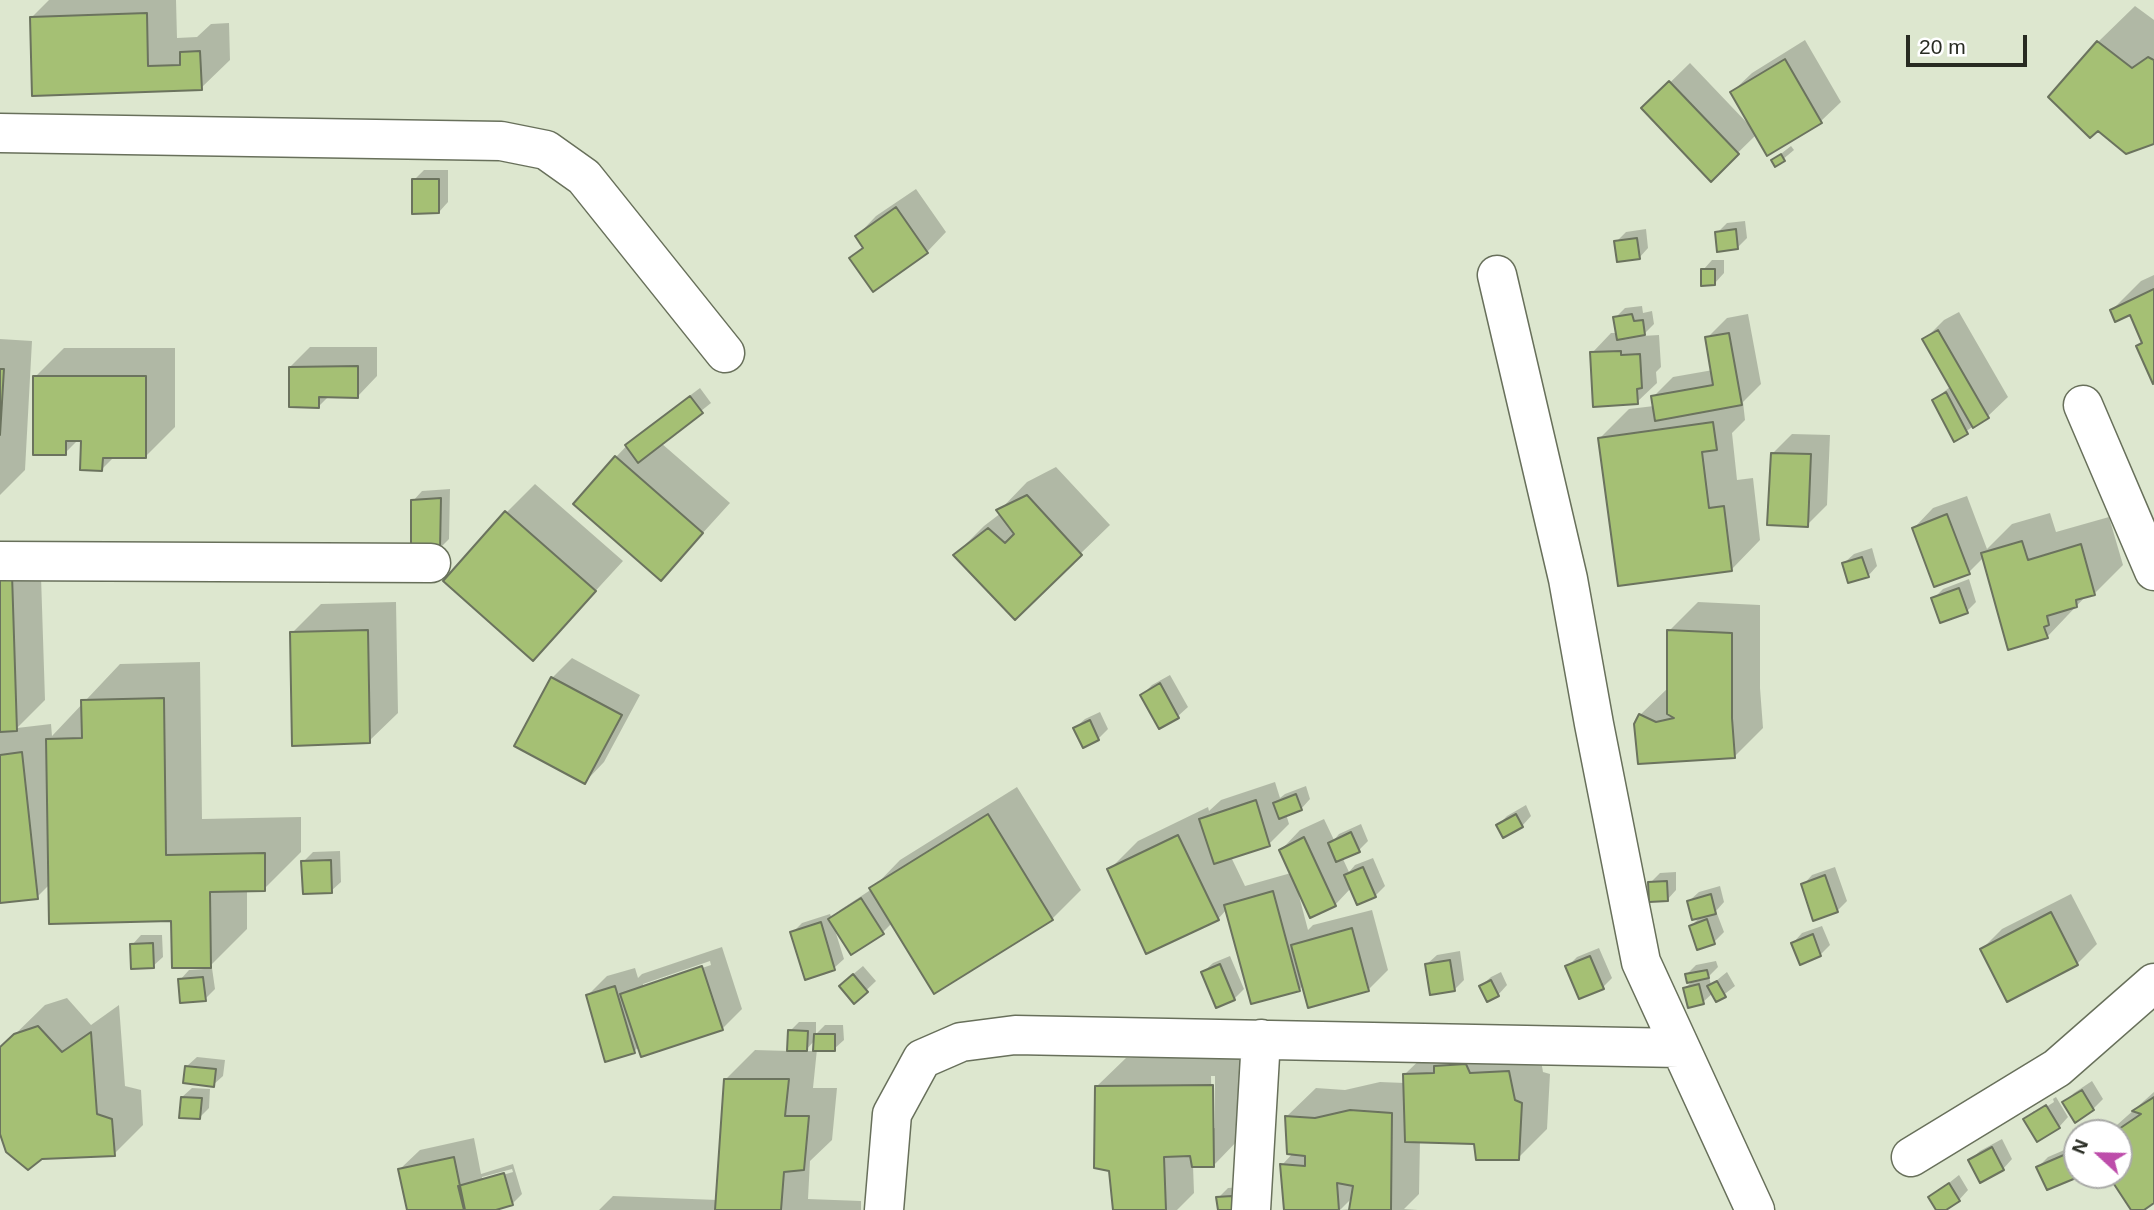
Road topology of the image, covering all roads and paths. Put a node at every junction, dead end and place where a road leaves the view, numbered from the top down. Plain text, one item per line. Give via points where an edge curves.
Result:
1 (0, 133) edge
2 (1497, 275) dead end
3 (725, 353) dead end
4 (2083, 405) dead end
5 (0, 561) edge
6 (431, 562) dead end
7 (2154, 571) edge
8 (2154, 982) edge
9 (1261, 1040) junction
10 (1679, 1048) junction
11 (1911, 1157) dead end
12 (884, 1210) edge
13 (1251, 1210) edge
14 (1755, 1210) edge

1 - 3 street via 501,141 546,150 584,177
2 - 10 street via 1568,579 1641,962
4 - 7 street
5 - 6 street
8 - 11 street via 2057,1068
9 - 10 street
9 - 12 street via 1015,1035 961,1042 922,1059 892,1114
9 - 13 street
10 - 14 street

